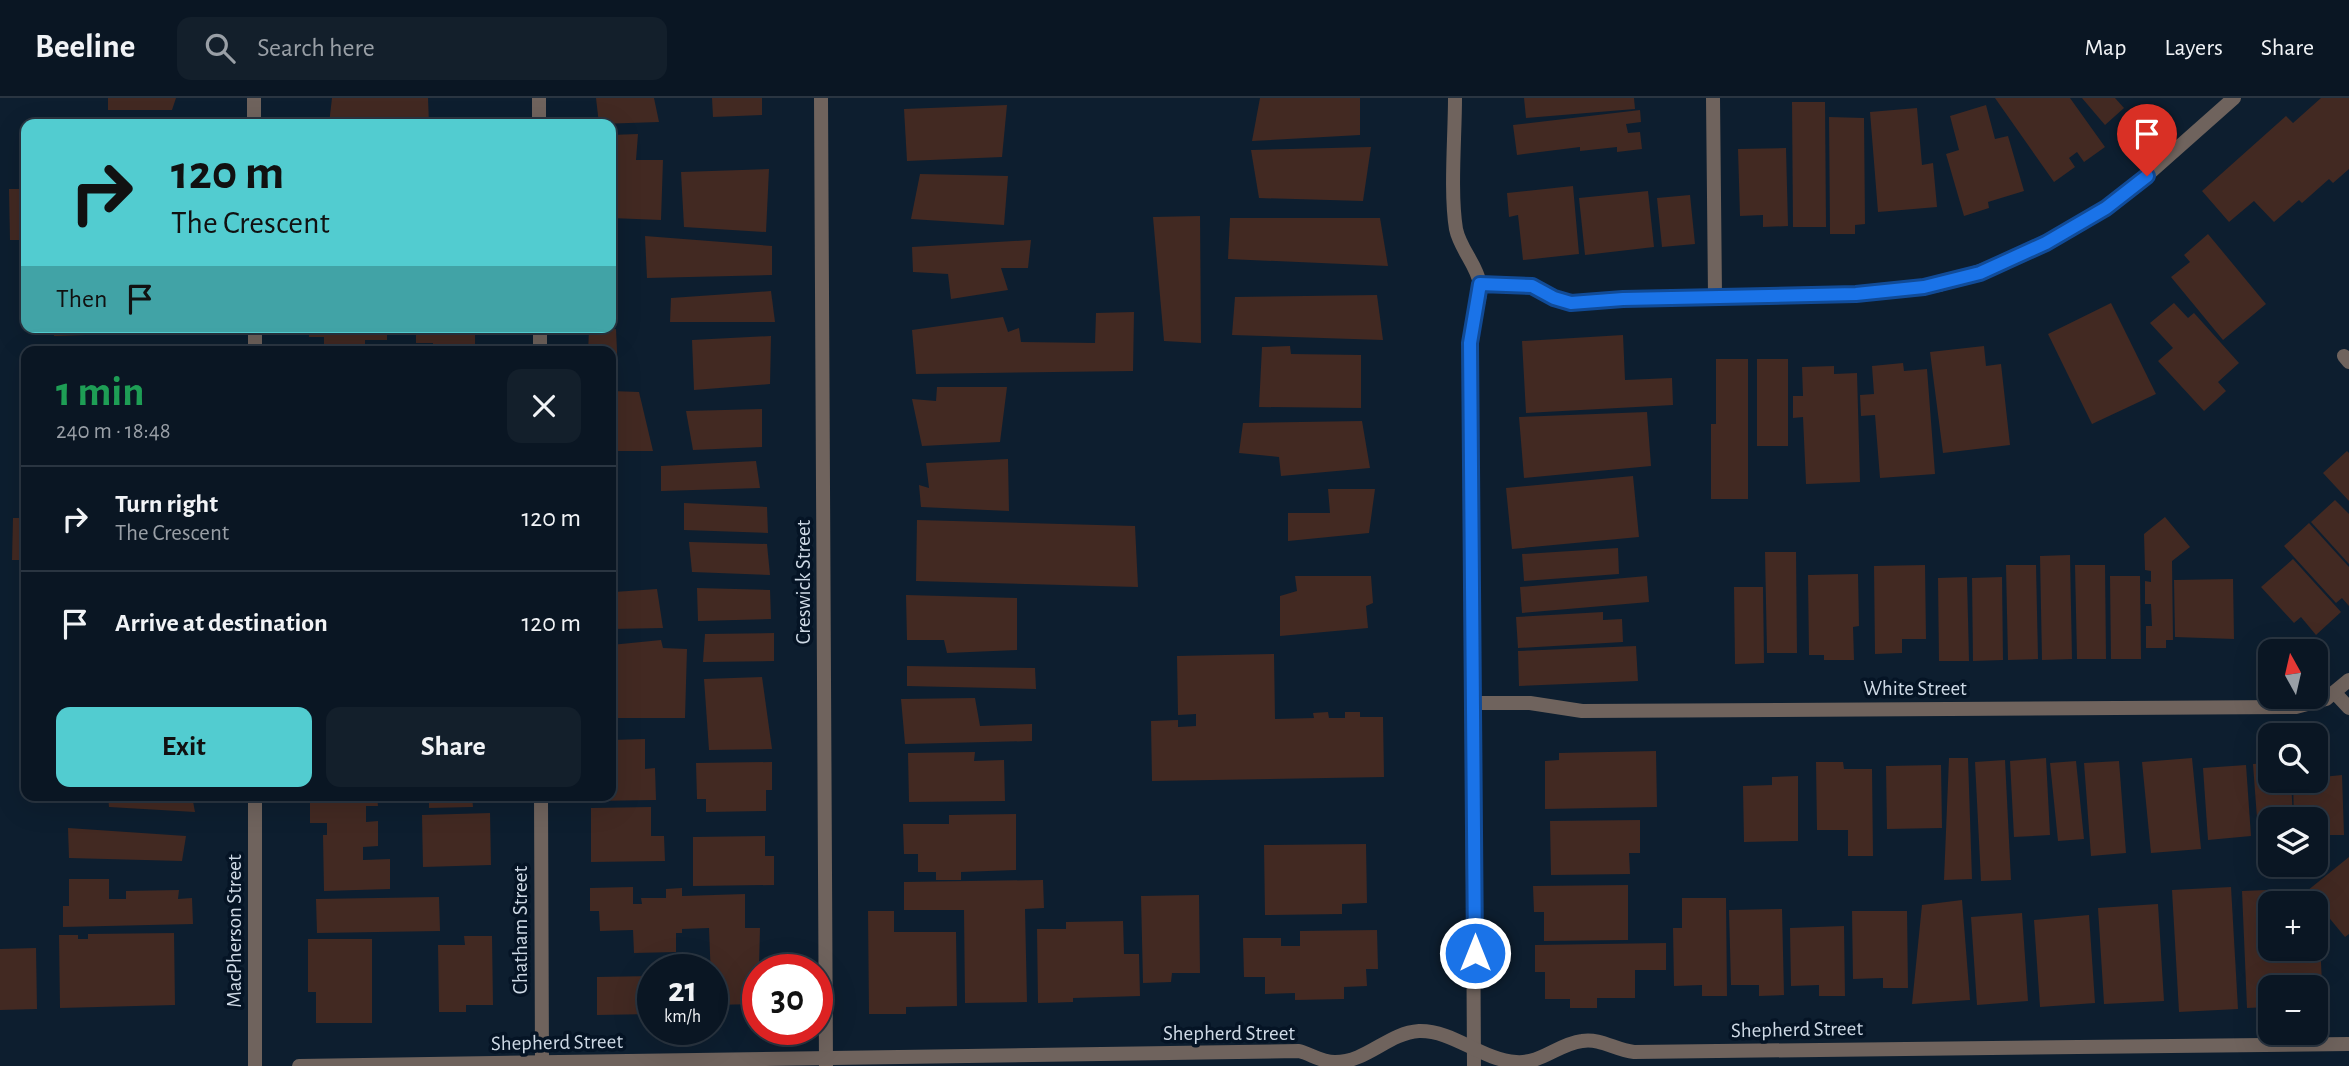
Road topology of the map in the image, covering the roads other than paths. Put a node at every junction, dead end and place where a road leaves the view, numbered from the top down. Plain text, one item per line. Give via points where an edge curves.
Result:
1 (254, 98) edge
2 (539, 98) edge
3 (821, 98) edge
4 (1455, 98) edge
5 (1713, 98) edge
6 (2234, 98) edge
7 (254, 119) edge
8 (539, 119) edge
9 (1480, 284) junction
10 (1715, 296) junction
11 (2349, 680) edge
12 (2335, 693) junction
13 (1474, 703) junction
14 (2349, 708) edge
15 (255, 801) edge
16 (541, 801) edge
17 (2349, 1044) edge
18 (1474, 1050) junction
19 (1139, 1060) edge
20 (826, 1062) edge
21 (542, 1063) junction
22 (255, 1066) edge
23 (299, 1066) edge
24 (1474, 1066) edge

1 - 7 street
2 - 8 street
3 - 20 street, Creswick Street
4 - 9 street via 1456,224
5 - 10 street
6 - 10 street via 2106,208 2046,243 1980,273 1939,285 1883,292
9 - 10 street via 1532,286 1571,303
9 - 13 street via 1470,343
11 - 12 street, White Street
12 - 13 street, White Street via 2306,705 2282,707 1582,711
12 - 14 street
13 - 18 street
15 - 22 street, MacPherson Street
16 - 21 street, Chatham Street
17 - 18 street, Shepherd Street via 1634,1052 1589,1040 1521,1062
18 - 19 street, Shepherd Street via 1440,1034 1417,1031 1345,1061 1329,1062 1299,1052
18 - 24 street
19 - 20 street, Shepherd Street
20 - 21 street, Shepherd Street
21 - 23 street, Shepherd Street

